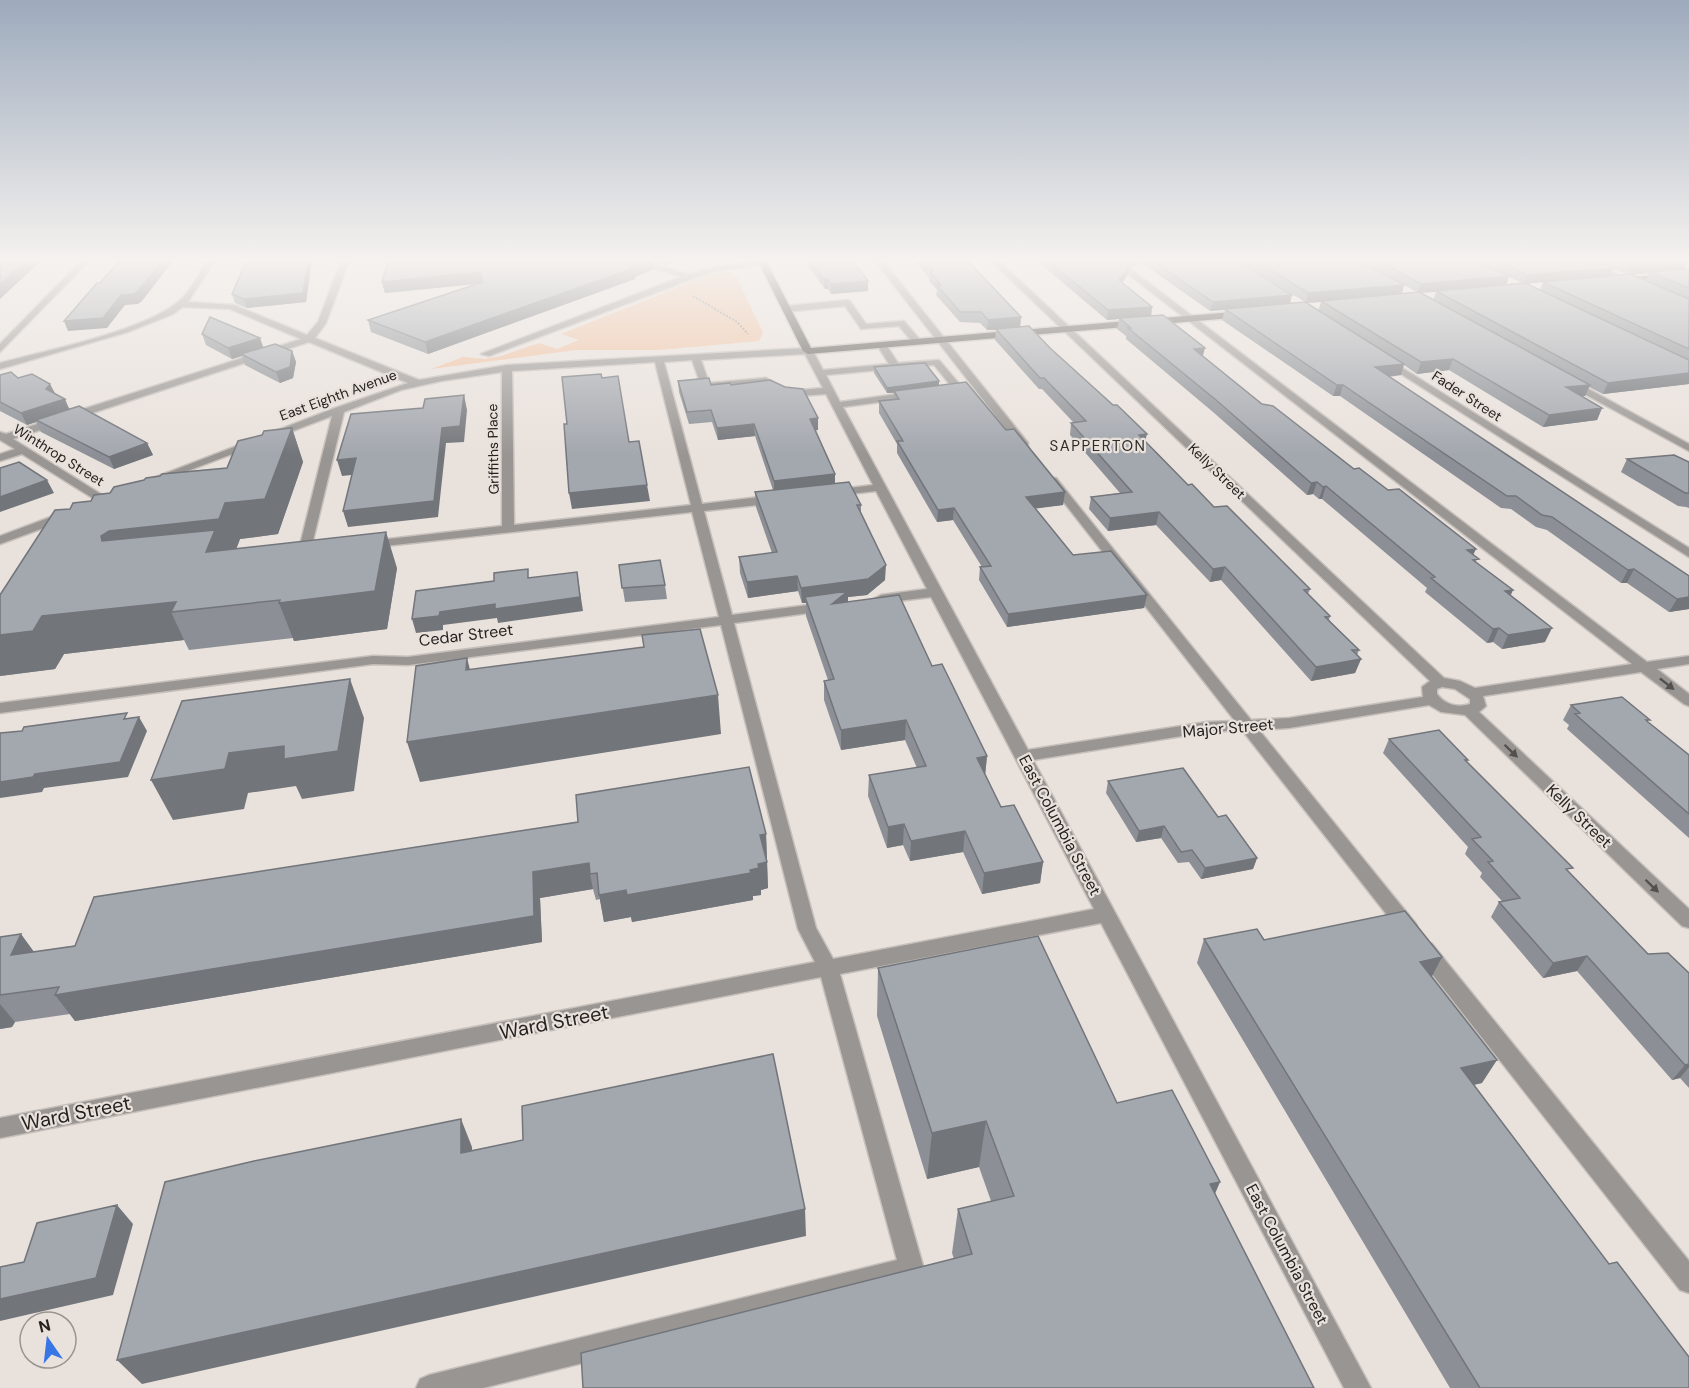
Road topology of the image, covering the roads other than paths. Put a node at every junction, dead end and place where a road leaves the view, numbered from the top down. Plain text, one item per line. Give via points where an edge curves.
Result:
1 (22, 326) edge
2 (138, 326) edge
3 (277, 326) edge
4 (320, 326) edge
5 (560, 326) edge
6 (795, 326) edge
7 (903, 326) edge
8 (930, 326) edge
9 (1064, 326) edge
10 (1116, 326) edge
11 (1201, 326) edge
12 (1068, 330) junction
13 (309, 339) junction
14 (942, 341) junction
15 (917, 342) junction
16 (882, 345) junction
17 (0, 349) edge
18 (56, 349) junction
19 (808, 351) junction
20 (1372, 351) edge
21 (0, 354) edge
22 (486, 354) dead end
23 (696, 358) junction
24 (659, 361) junction
25 (0, 366) edge
26 (895, 366) junction
27 (507, 368) junction
28 (820, 373) junction
29 (1563, 379) edge
30 (417, 383) junction
31 (938, 391) edge
32 (917, 394) edge
33 (833, 398) junction
34 (339, 410) junction
35 (2, 436) edge
36 (1689, 447) edge
37 (23, 450) junction
38 (1031, 453) edge
39 (0, 458) edge
40 (1046, 471) edge
41 (146, 483) edge
42 (881, 487) junction
43 (816, 495) edge
44 (792, 497) edge
45 (103, 500) edge
46 (697, 508) junction
47 (508, 529) junction
48 (56, 533) edge
49 (0, 540) edge
50 (361, 546) edge
51 (304, 553) edge
52 (1689, 553) edge
53 (936, 592) junction
54 (864, 602) edge
55 (841, 605) edge
56 (727, 620) junction
57 (1689, 660) edge
58 (1645, 667) junction
59 (1440, 682) junction
60 (1473, 693) junction
61 (1433, 700) junction
62 (1689, 701) edge
63 (0, 708) edge
64 (1469, 711) junction
65 (1247, 725) junction
66 (1023, 756) junction
67 (1107, 914) junction
68 (1689, 921) edge
69 (829, 970) junction
70 (0, 1128) edge
71 (1689, 1281) edge
72 (429, 1388) edge
73 (1358, 1388) edge

1 - 17 street
2 - 18 street
3 - 13 street
4 - 13 street
5 - 22 street
6 - 19 main road, East Columbia Street
7 - 15 street
8 - 14 street
9 - 12 street, Kelly Street
10 - 12 main road
11 - 58 street
12 - 14 main road
12 - 59 street, Kelly Street
13 - 30 street
13 - 35 street
14 - 15 main road
14 - 38 street
15 - 16 main road
16 - 19 main road
16 - 26 street
18 - 21 street
18 - 25 street
19 - 23 street, East Eighth Avenue
19 - 28 street, East Columbia Street
20 - 52 street, Fader Street
23 - 24 street, East Eighth Avenue
23 - 33 street via 705,386 766,381 787,394
24 - 27 street, East Eighth Avenue
24 - 46 street
26 - 28 street
26 - 31 street via 936,362 959,389
27 - 30 street, East Eighth Avenue
27 - 47 street, Griffiths Place
28 - 33 street, East Columbia Street
29 - 36 street
30 - 34 street, East Eighth Avenue
32 - 33 street via 895,399
33 - 42 street, East Columbia Street
34 - 41 street, East Eighth Avenue
34 - 51 street
35 - 37 street, Winthrop Street
37 - 39 street
37 - 45 street, Winthrop Street
40 - 65 street
42 - 43 street
42 - 53 street, East Columbia Street
44 - 46 street
46 - 47 street
46 - 56 street
47 - 50 street
48 - 49 street via 65,515
53 - 54 street
53 - 66 street, East Columbia Street
55 - 56 street, Cedar Street
56 - 63 street, Cedar Street
56 - 69 street via 758,768 807,929
57 - 58 street
58 - 60 street
58 -> 62 street
59 - 60 street via 1462,686
59 - 61 street via 1429,687
60 - 64 street via 1478,706
61 - 64 street via 1446,708
61 - 65 street, Major Street via 1289,723
64 -> 68 street, Kelly Street
65 - 66 street, Major Street via 1195,729
65 - 71 street
66 - 67 street, East Columbia Street
67 - 69 street, Ward Street
67 - 73 street, East Columbia Street
69 - 70 street, Ward Street
69 - 72 street via 912,1269

